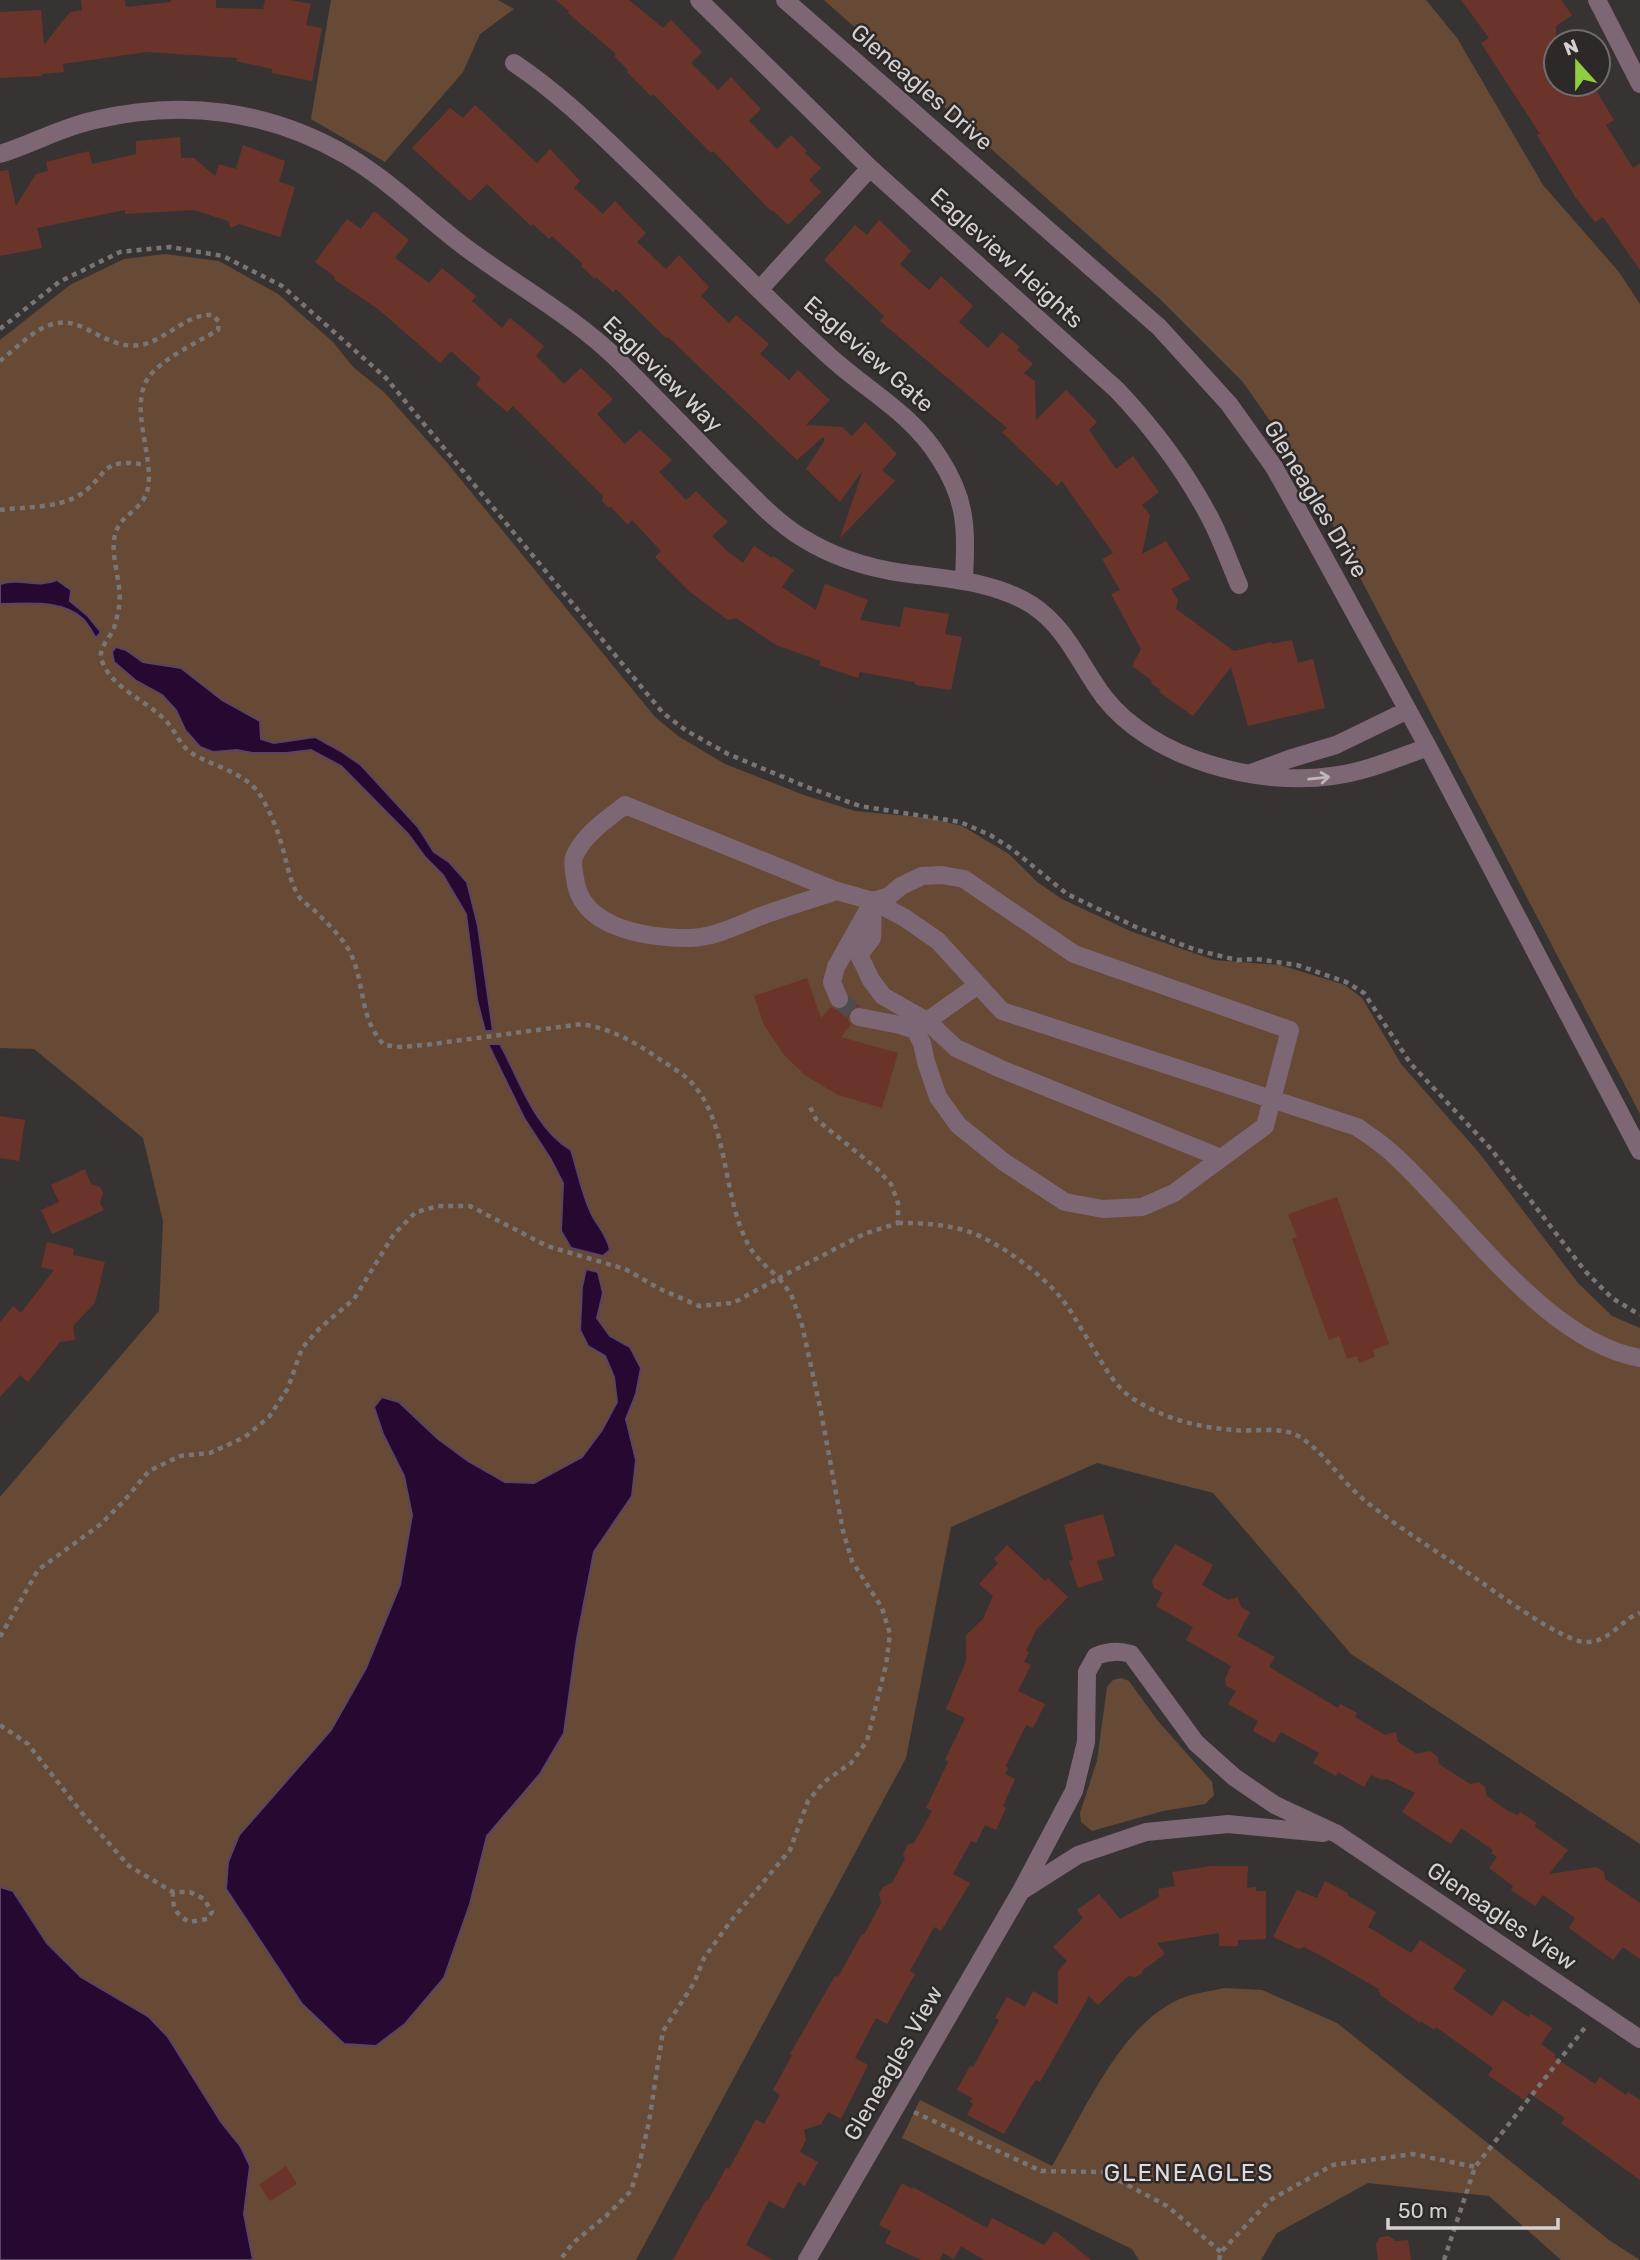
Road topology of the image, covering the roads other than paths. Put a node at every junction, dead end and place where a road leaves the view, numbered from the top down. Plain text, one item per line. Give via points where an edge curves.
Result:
1 (699, 0) edge
2 (785, 0) edge
3 (1597, 0) edge
4 (514, 63) dead end
5 (1640, 84) edge
6 (0, 153) edge
7 (870, 168) junction
8 (760, 289) junction
9 (964, 581) junction
10 (1239, 585) dead end
11 (1408, 710) junction
12 (1429, 747) junction
13 (1251, 773) junction
14 (837, 891) junction
15 (873, 901) junction
16 (978, 985) junction
17 (839, 999) tunnel mouth
18 (859, 1017) tunnel mouth
19 (921, 1026) junction
20 (1272, 1099) junction
21 (1640, 1151) edge
22 (1221, 1158) junction
23 (1640, 1358) edge
24 (1337, 1834) junction
25 (1021, 1891) junction
26 (1640, 2039) edge
27 (807, 2260) edge

1 - 7 street, Eagleview Heights
2 - 11 street, Gleneagles Drive via 1159,327 1229,404 1274,467
3 - 5 street
4 - 8 street, Eagleview Gate via 569,103
6 - 9 street, Eagleview Way via 89,121 164,109 210,110 297,131 347,156 600,342 751,494 802,538 864,565
7 - 8 street
7 - 10 street, Eagleview Heights via 1142,416 1188,479
8 - 9 street, Eagleview Gate via 830,357 903,414 928,440 954,482 961,504 966,528
9 - 13 street, Eagleview Way via 1010,594 1053,620 1103,695 1123,718 1150,737 1195,761
11 - 12 street, Gleneagles Drive
11 - 13 street via 1336,745
13 -> 12 street, Eagleview Way via 1282,779 1332,776
12 - 21 street, Gleneagles Drive
14 - 14 street via 625,804 589,833 573,859 576,888 587,910 614,926 654,935 691,938 717,934
14 - 15 street
15 - 16 street via 938,941
15 - 17 street via 836,967 832,982
15 - 19 street via 872,938 859,955 883,996
15 - 20 street via 922,876 964,880 1074,954 1290,1030
16 - 19 street
16 - 20 street via 1002,1011
18 - 19 street
19 - 22 street via 967,1053
19 - 22 street via 926,1062 938,1097 958,1125 1065,1202 1103,1209 1142,1207 1174,1193
20 - 22 street via 1265,1126
20 - 23 street via 1357,1127 1395,1156 1513,1278 1578,1334
24 - 25 street, Gleneagles View via 1228,1824 1146,1832 1078,1855
24 - 25 street, Gleneagles View via 1275,1805 1234,1777 1196,1743 1131,1654 1107,1652 1096,1656 1087,1672 1086,1742 1074,1791
24 - 26 street, Gleneagles View
25 - 27 street, Gleneagles View

